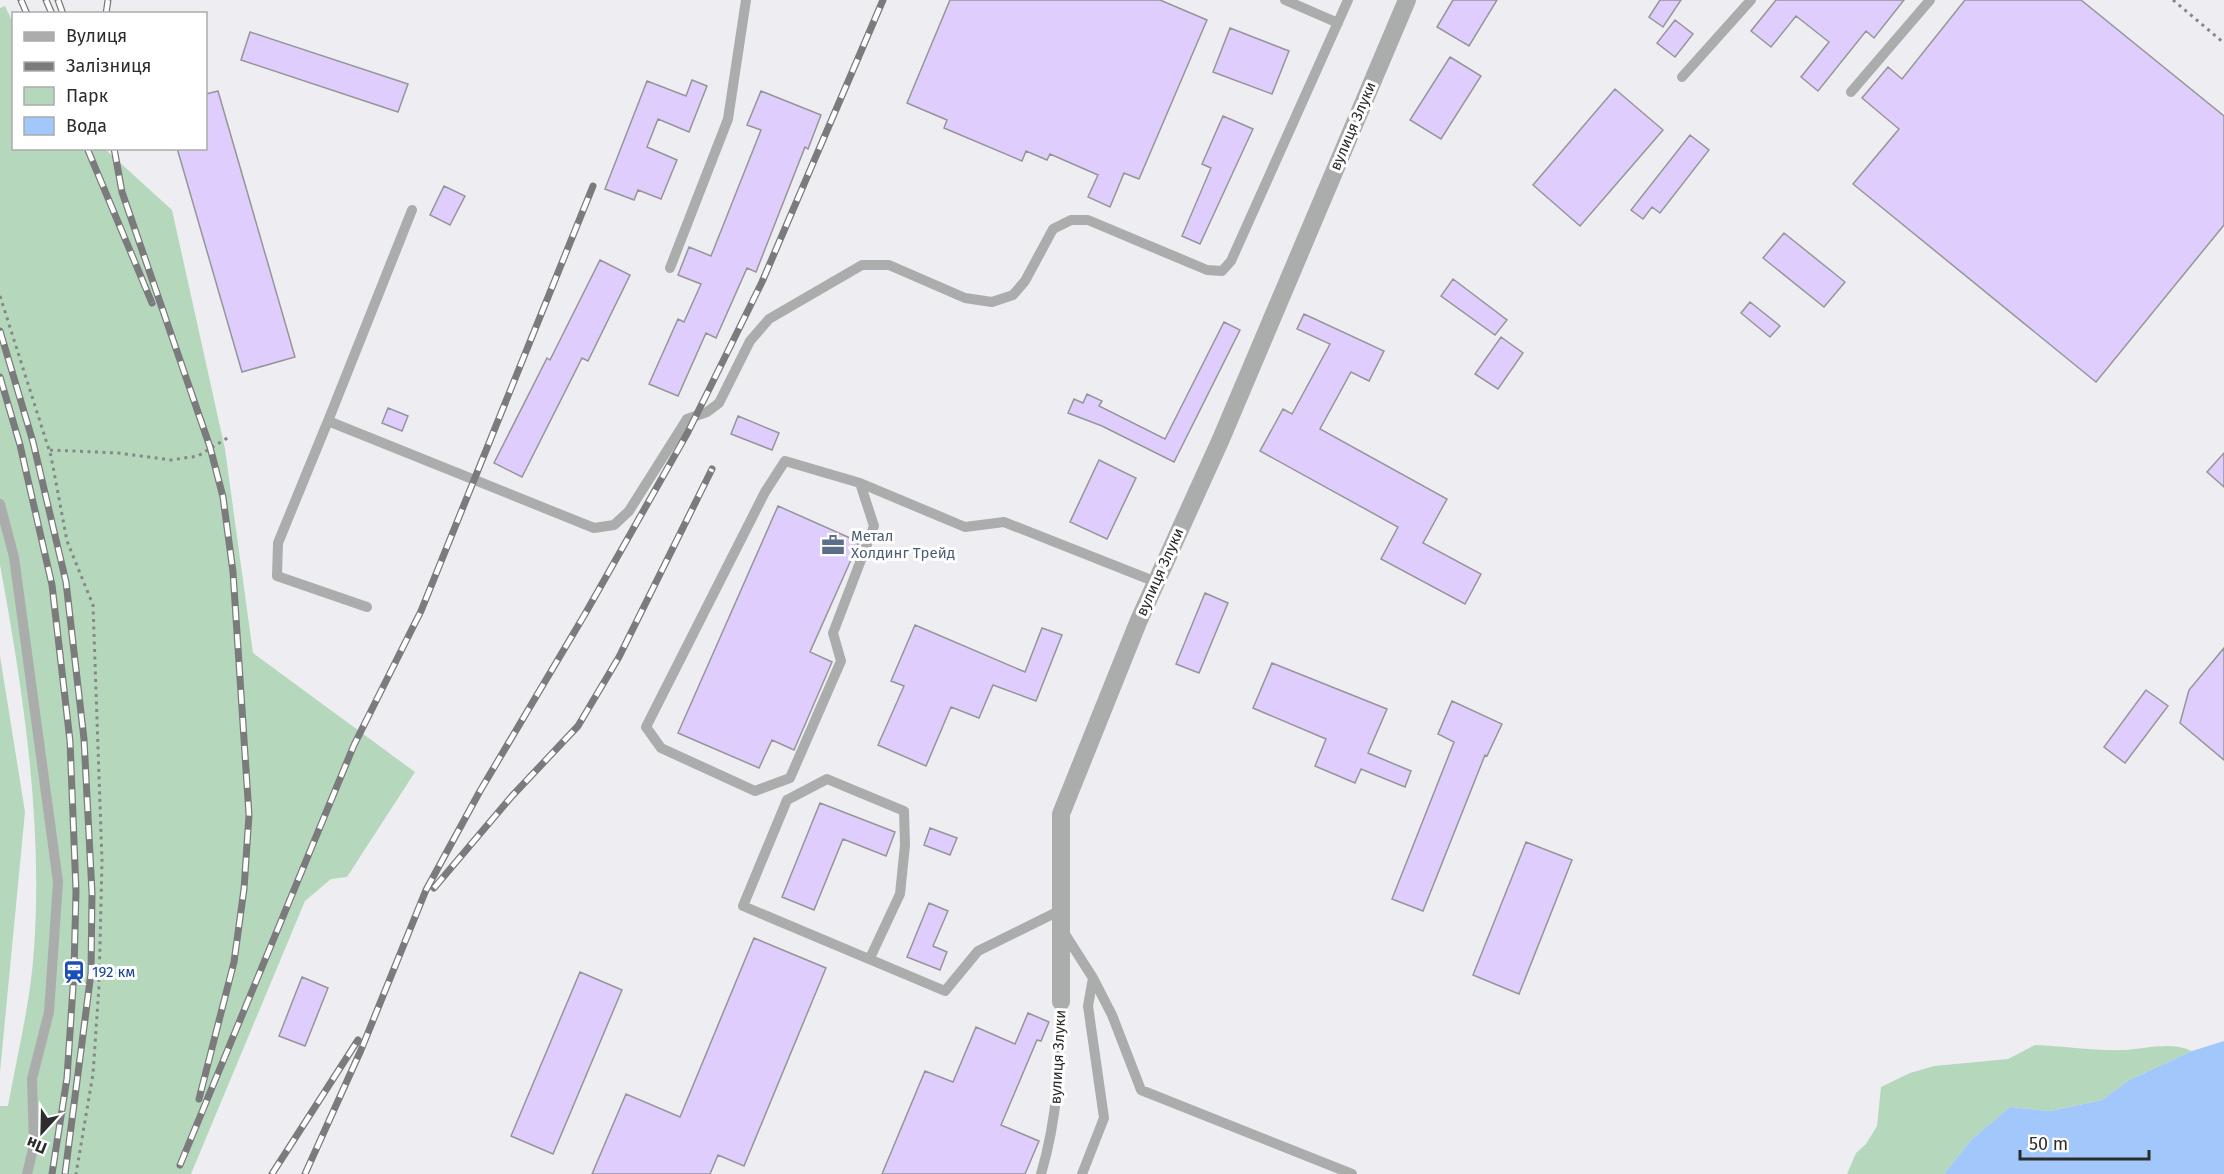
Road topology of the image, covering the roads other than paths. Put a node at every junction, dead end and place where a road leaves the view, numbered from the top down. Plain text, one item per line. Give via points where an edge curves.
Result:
1 (746, 0) edge
2 (1285, 0) edge
3 (1348, 0) edge
4 (1407, 0) edge
5 (1751, 0) edge
6 (1930, 0) edge
7 (1338, 23) junction
8 (1682, 77) dead end
9 (1851, 92) dead end
10 (412, 210) dead end
11 (670, 268) dead end
12 (325, 422) junction
13 (860, 483) junction
14 (0, 504) edge
15 (1156, 582) junction
16 (367, 608) dead end
17 (1061, 919) junction
18 (870, 958) junction
19 (1093, 978) junction
20 (1061, 1002) joint
21 (27, 1174) edge
22 (1041, 1174) edge
23 (1082, 1174) edge
24 (1352, 1174) edge

1 - 11 lane via 729,119
2 - 7 lane
3 - 7 lane
4 - 15 street, вулиця Злуки via 1221,439
5 - 8 lane
6 - 9 lane
7 - 12 lane via 1231,261 1222,271 1207,270 1088,220 1071,220 1053,230 1025,281 1012,295 992,302 965,298 889,265 862,265 769,319 750,341 719,403 687,419 629,512 614,525 594,528
10 - 12 lane
12 - 16 lane via 278,543 277,576
13 - 13 lane via 874,526 833,633 841,661 790,777 754,791 661,748 645,727 765,492 786,461
13 - 15 lane via 965,527 1004,522
14 - 21 lane via 14,557 58,882 49,1012 32,1079 34,1145
15 - 17 street, вулиця Злуки via 1061,814
17 - 18 lane via 978,951 945,991
17 - 19 lane
17 - 20 street, вулиця Злуки
18 - 18 lane via 900,894 904,811 827,779 787,800 743,906
19 - 23 lane via 1088,1006 1104,1118
19 - 24 lane via 1141,1090
20 - 22 lane, вулиця Злуки via 1059,1090

